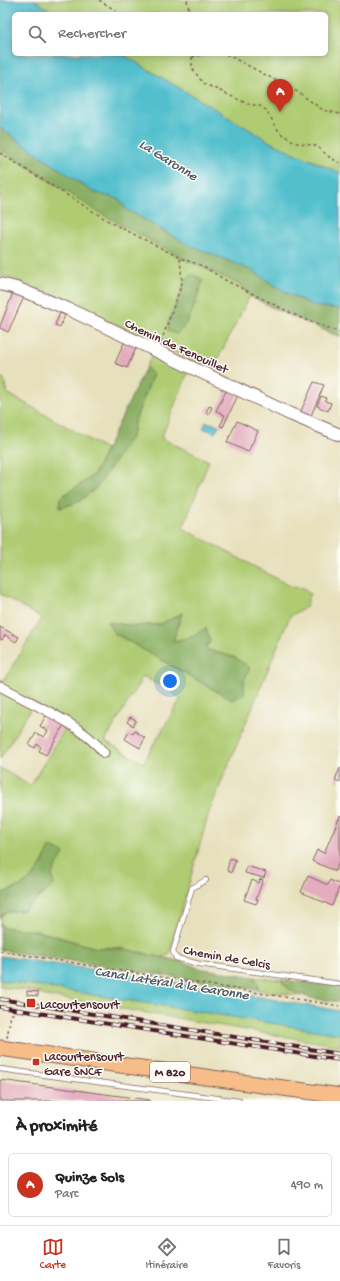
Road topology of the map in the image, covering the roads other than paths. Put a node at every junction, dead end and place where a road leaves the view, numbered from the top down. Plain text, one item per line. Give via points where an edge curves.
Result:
1 (0, 284) edge
2 (340, 435) edge
3 (0, 686) edge
4 (104, 753) dead end
5 (206, 880) dead end
6 (340, 984) edge
7 (3, 1045) edge
8 (0, 1069) edge
9 (340, 1096) edge
10 (239, 1101) edge

1 - 2 street, Chemin de Fenouillet via 68,309
3 - 4 street via 81,731 95,741
5 - 6 lane, Chemin de Celcis via 192,888 173,952 176,958 198,964
7 - 9 main road, M 820
8 - 10 lane

